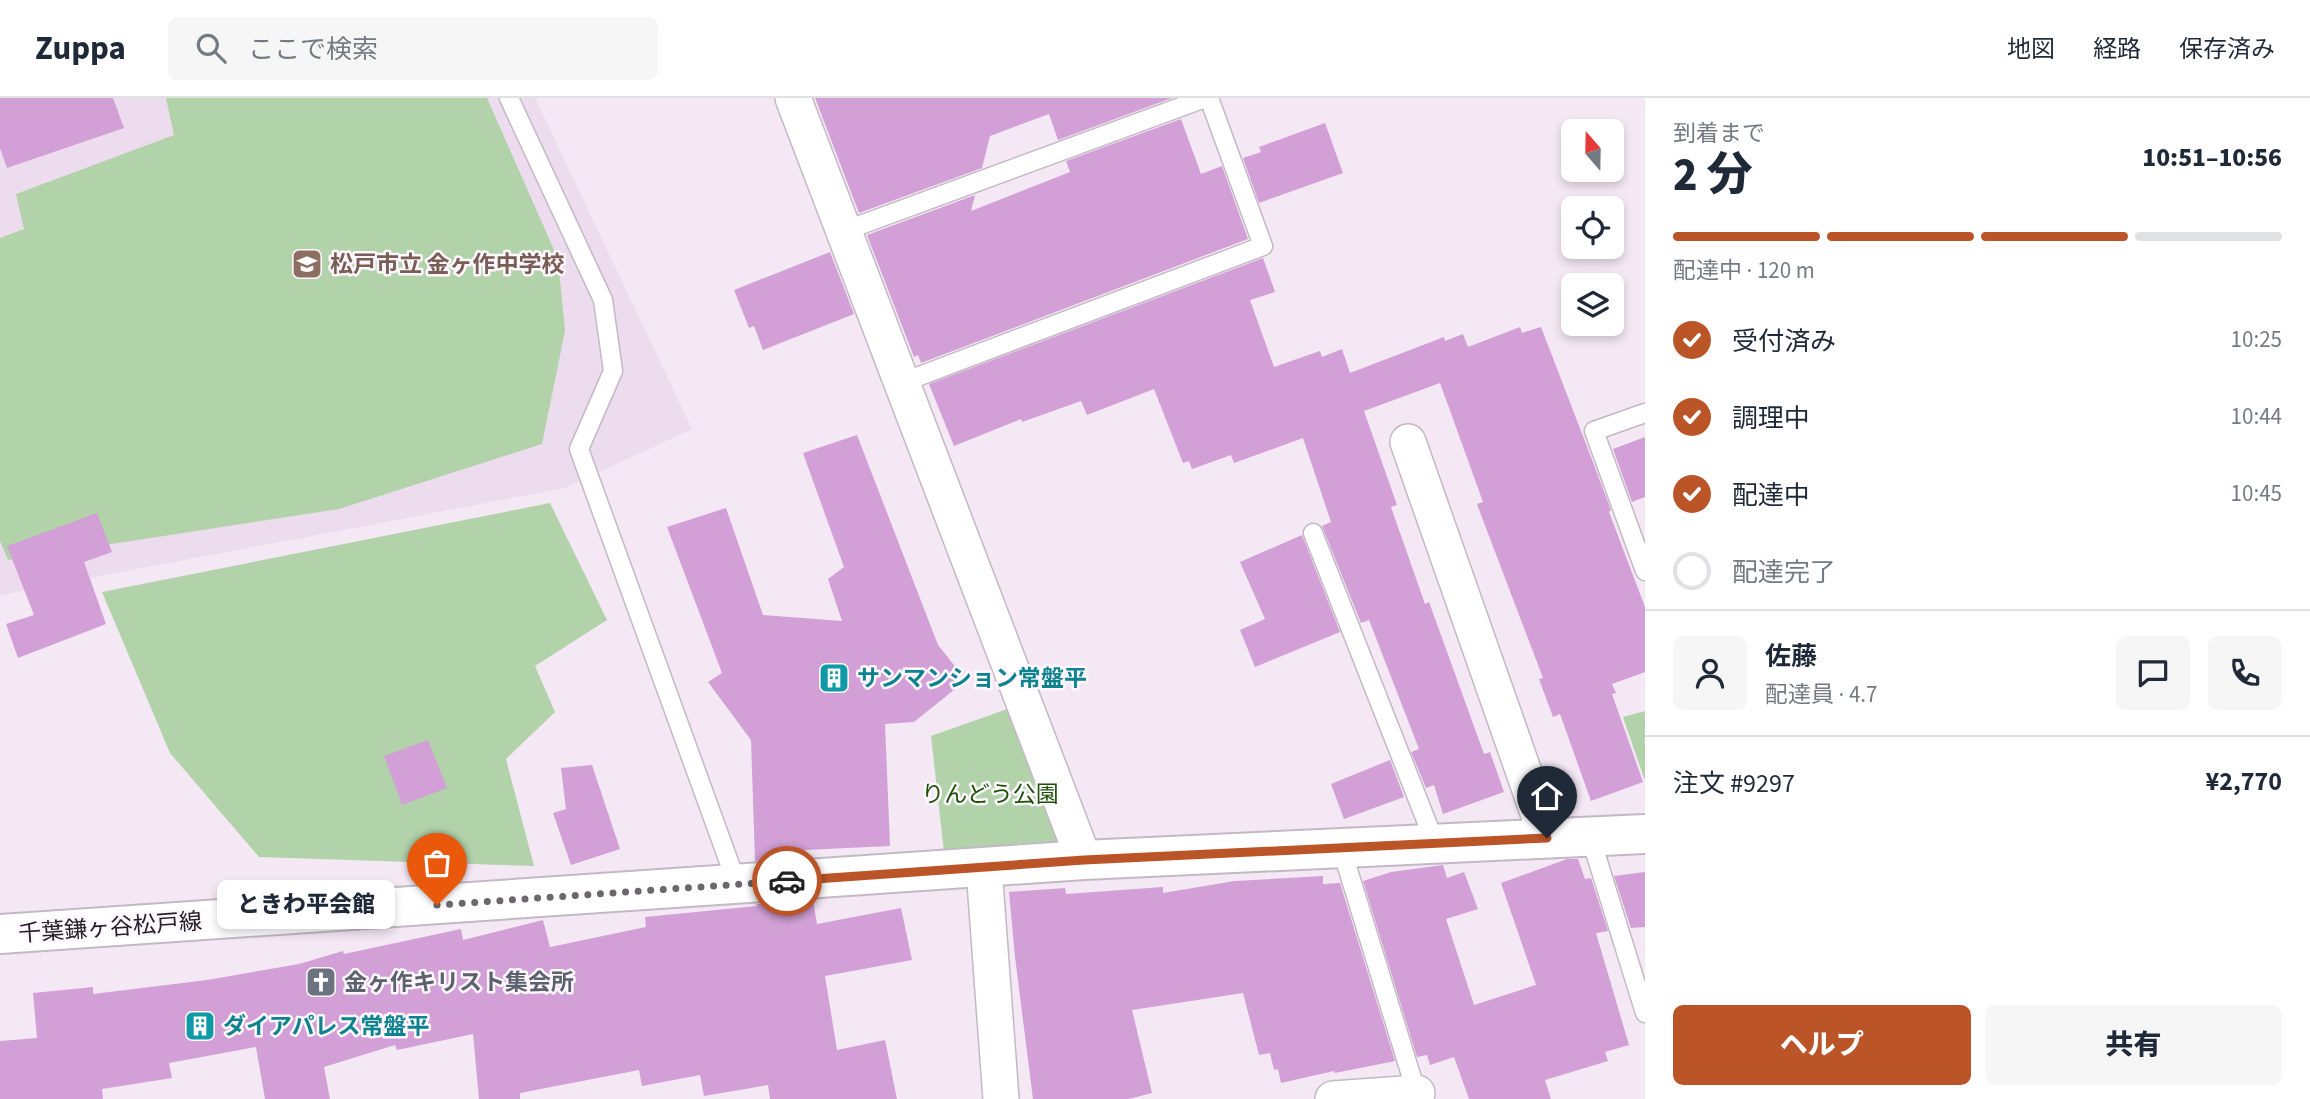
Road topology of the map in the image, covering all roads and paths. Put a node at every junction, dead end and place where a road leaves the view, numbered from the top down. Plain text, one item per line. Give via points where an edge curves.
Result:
1 (509, 98) edge
2 (793, 98) edge
3 (1207, 98) edge
4 (844, 232) junction
5 (901, 383) junction
6 (1645, 413) edge
7 (1408, 442) dead end
8 (1313, 533) dead end
9 (1645, 571) edge
10 (1645, 834) edge
11 (1590, 836) junction
12 (1547, 838) junction
13 (1435, 843) junction
14 (1340, 847) junction
15 (1084, 860) junction
16 (984, 868) junction
17 (737, 884) junction
18 (0, 933) edge
19 (1645, 1013) edge
20 (1418, 1096) edge
21 (1001, 1099) edge
22 (1333, 1099) edge

1 - 17 lane via 603,300 613,370 579,449
2 - 4 street
3 - 4 lane
3 - 5 lane via 1263,246
4 - 5 street
5 - 15 street
6 - 9 lane via 1594,431
7 - 12 street
8 - 13 lane
10 - 11 main road, 千葉鎌ヶ谷松戸線
11 - 12 main road, 千葉鎌ヶ谷松戸線
11 - 19 lane
12 - 13 main road, 千葉鎌ヶ谷松戸線
13 - 14 main road, 千葉鎌ヶ谷松戸線
14 - 15 main road, 千葉鎌ヶ谷松戸線
14 - 20 lane
15 - 16 main road, 千葉鎌ヶ谷松戸線
16 - 17 main road, 千葉鎌ヶ谷松戸線
16 - 21 street
17 - 18 main road, 千葉鎌ヶ谷松戸線
20 - 22 street

